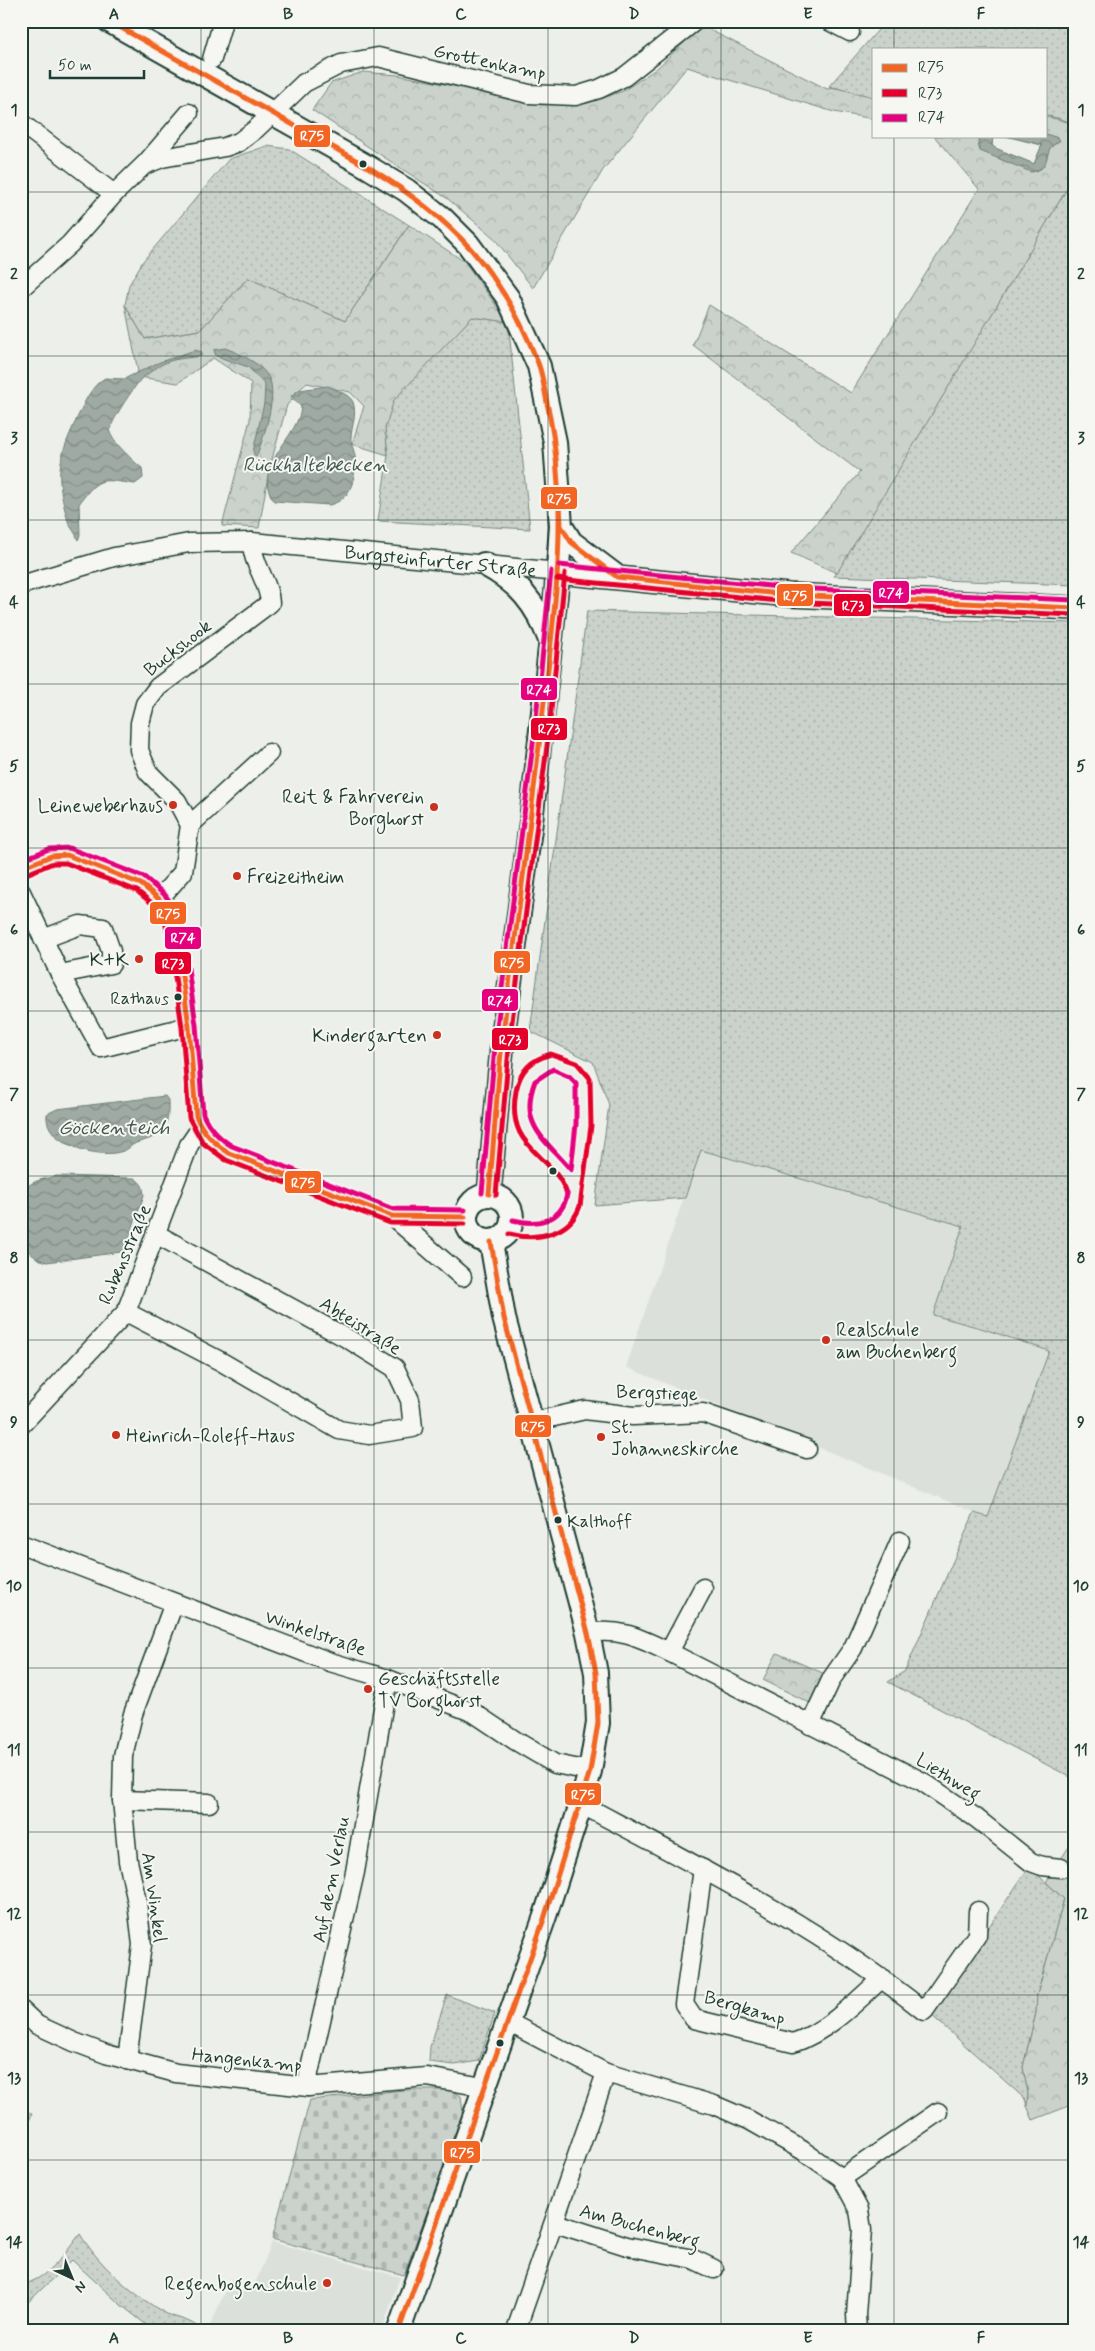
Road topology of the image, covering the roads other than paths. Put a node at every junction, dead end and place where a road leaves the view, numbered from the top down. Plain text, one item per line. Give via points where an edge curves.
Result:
1 (109, 21) edge
2 (223, 21) edge
3 (695, 21) edge
4 (829, 21) edge
5 (850, 32) dead end
6 (212, 59) dead end
7 (189, 113) dead end
8 (272, 114) junction
9 (21, 123) edge
10 (144, 165) junction
11 (114, 194) junction
12 (21, 288) edge
13 (561, 526) junction
14 (252, 542) junction
15 (484, 564) junction
16 (558, 572) junction
17 (617, 577) junction
18 (21, 585) edge
19 (1074, 608) edge
20 (551, 641) junction
21 (269, 753) dead end
22 (190, 825) junction
23 (21, 868) edge
24 (21, 892) edge
25 (159, 899) junction
26 (43, 939) junction
27 (60, 974) junction
28 (189, 1026) junction
29 (200, 1129) junction
30 (488, 1194) junction
31 (392, 1216) junction
32 (465, 1217) junction
33 (156, 1234) junction
34 (491, 1242) junction
35 (462, 1277) dead end
36 (126, 1312) junction
37 (532, 1422) junction
38 (21, 1425) edge
39 (808, 1449) dead end
40 (900, 1541) dead end
41 (21, 1544) edge
42 (703, 1588) dead end
43 (174, 1603) junction
44 (588, 1633) junction
45 (669, 1652) junction
46 (388, 1679) junction
47 (810, 1724) junction
48 (590, 1771) junction
49 (122, 1800) junction
50 (209, 1803) dead end
51 (581, 1804) junction
52 (1061, 1868) dead end
53 (703, 1869) junction
54 (978, 1911) dead end
55 (882, 1978) junction
56 (21, 2010) edge
57 (506, 2021) junction
58 (126, 2060) junction
59 (606, 2073) junction
60 (308, 2087) junction
61 (483, 2087) junction
62 (938, 2112) dead end
63 (842, 2178) junction
64 (555, 2223) junction
65 (714, 2268) dead end
66 (399, 2330) edge
67 (516, 2330) edge
68 (857, 2330) edge

1 - 8 main road
2 - 6 street
3 - 8 street, Grottenkamp via 624,78 576,96 529,94 378,57 341,64 304,83
4 - 5 street
7 - 10 street
8 - 10 street, Grottenkamp via 238,142 170,156
8 - 13 main road via 368,167 420,201 468,244 508,298 539,366 548,404 555,442
9 - 11 street
10 - 11 street
11 - 12 street via 70,244
13 - 16 main road
13 - 17 main road via 571,542
14 - 15 street, Burgsteinfurter Straße
14 - 18 street, Burgsteinfurter Straße via 189,543 114,557
14 - 22 street, Buckshook via 252,552 269,592 270,603 158,687 145,704 140,723 139,750 148,772 177,800
15 - 16 street, Burgsteinfurter Straße
15 - 20 main road via 527,596 541,616
16 - 17 main road, Burgsteinfurter Straße
16 - 20 main road
17 - 19 main road, Burgsteinfurter Straße via 789,595
20 - 30 main road via 530,831 502,1036
21 - 22 street
22 - 25 street via 183,872
23 - 25 street via 51,856 67,855 141,884
24 - 26 street
25 - 28 street via 172,918
26 - 27 street
26 - 27 street via 80,925 103,928 111,951 111,964
27 - 28 street via 101,1048
28 - 29 street via 196,1116
29 - 31 street via 212,1143 229,1153
29 - 33 street, Rubensstraße via 189,1145
30 - 32 main road via 472,1201
30 - 34 main road via 506,1201 512,1218 506,1234
31 - 32 street
31 - 35 street
32 - 34 main road via 472,1235
33 - 36 street, Rubensstraße
33 - 36 street, Abteistraße via 395,1368 410,1400 413,1428 369,1435 339,1430 220,1361
34 - 37 main road via 504,1318
36 - 38 street, Rubensstraße
37 - 39 street, Bergstiege via 585,1410 633,1416 703,1414
37 - 44 main road
40 - 47 street via 853,1648 832,1678
41 - 43 street, Winkelstraße
42 - 45 street
43 - 46 street, Winkelstraße via 330,1662
43 - 49 street, Am Winkel via 133,1714 123,1756
44 - 45 street, Liethweg via 609,1630 637,1637
44 - 48 main road via 596,1673 598,1723
45 - 47 street, Liethweg
46 - 48 street, Winkelstraße via 474,1713 555,1764
46 - 60 street, Auf dem Verlau via 354,1872
47 - 52 street, Liethweg via 923,1782 976,1818 1031,1862
48 - 51 main road
49 - 50 street
49 - 58 street, Am Winkel via 142,1945
51 - 53 street
51 - 57 main road via 544,1919
53 - 55 street
53 - 55 street, Bergkamp via 684,2004 694,2019 794,2043 831,2023
54 - 55 street via 977,1936 924,2011
56 - 58 street, Hangenkamp via 37,2025 53,2033
57 - 59 street
57 - 61 main road
58 - 60 street, Hangenkamp via 176,2074
59 - 63 street via 714,2105 750,2120
59 - 64 street, Am Buchenberg
60 - 61 street, Hangenkamp via 427,2077
61 - 66 main road
62 - 63 street
63 - 68 street via 859,2210 862,2230
64 - 65 street, Am Buchenberg via 627,2246 693,2258
64 - 67 street, Am Buchenberg

